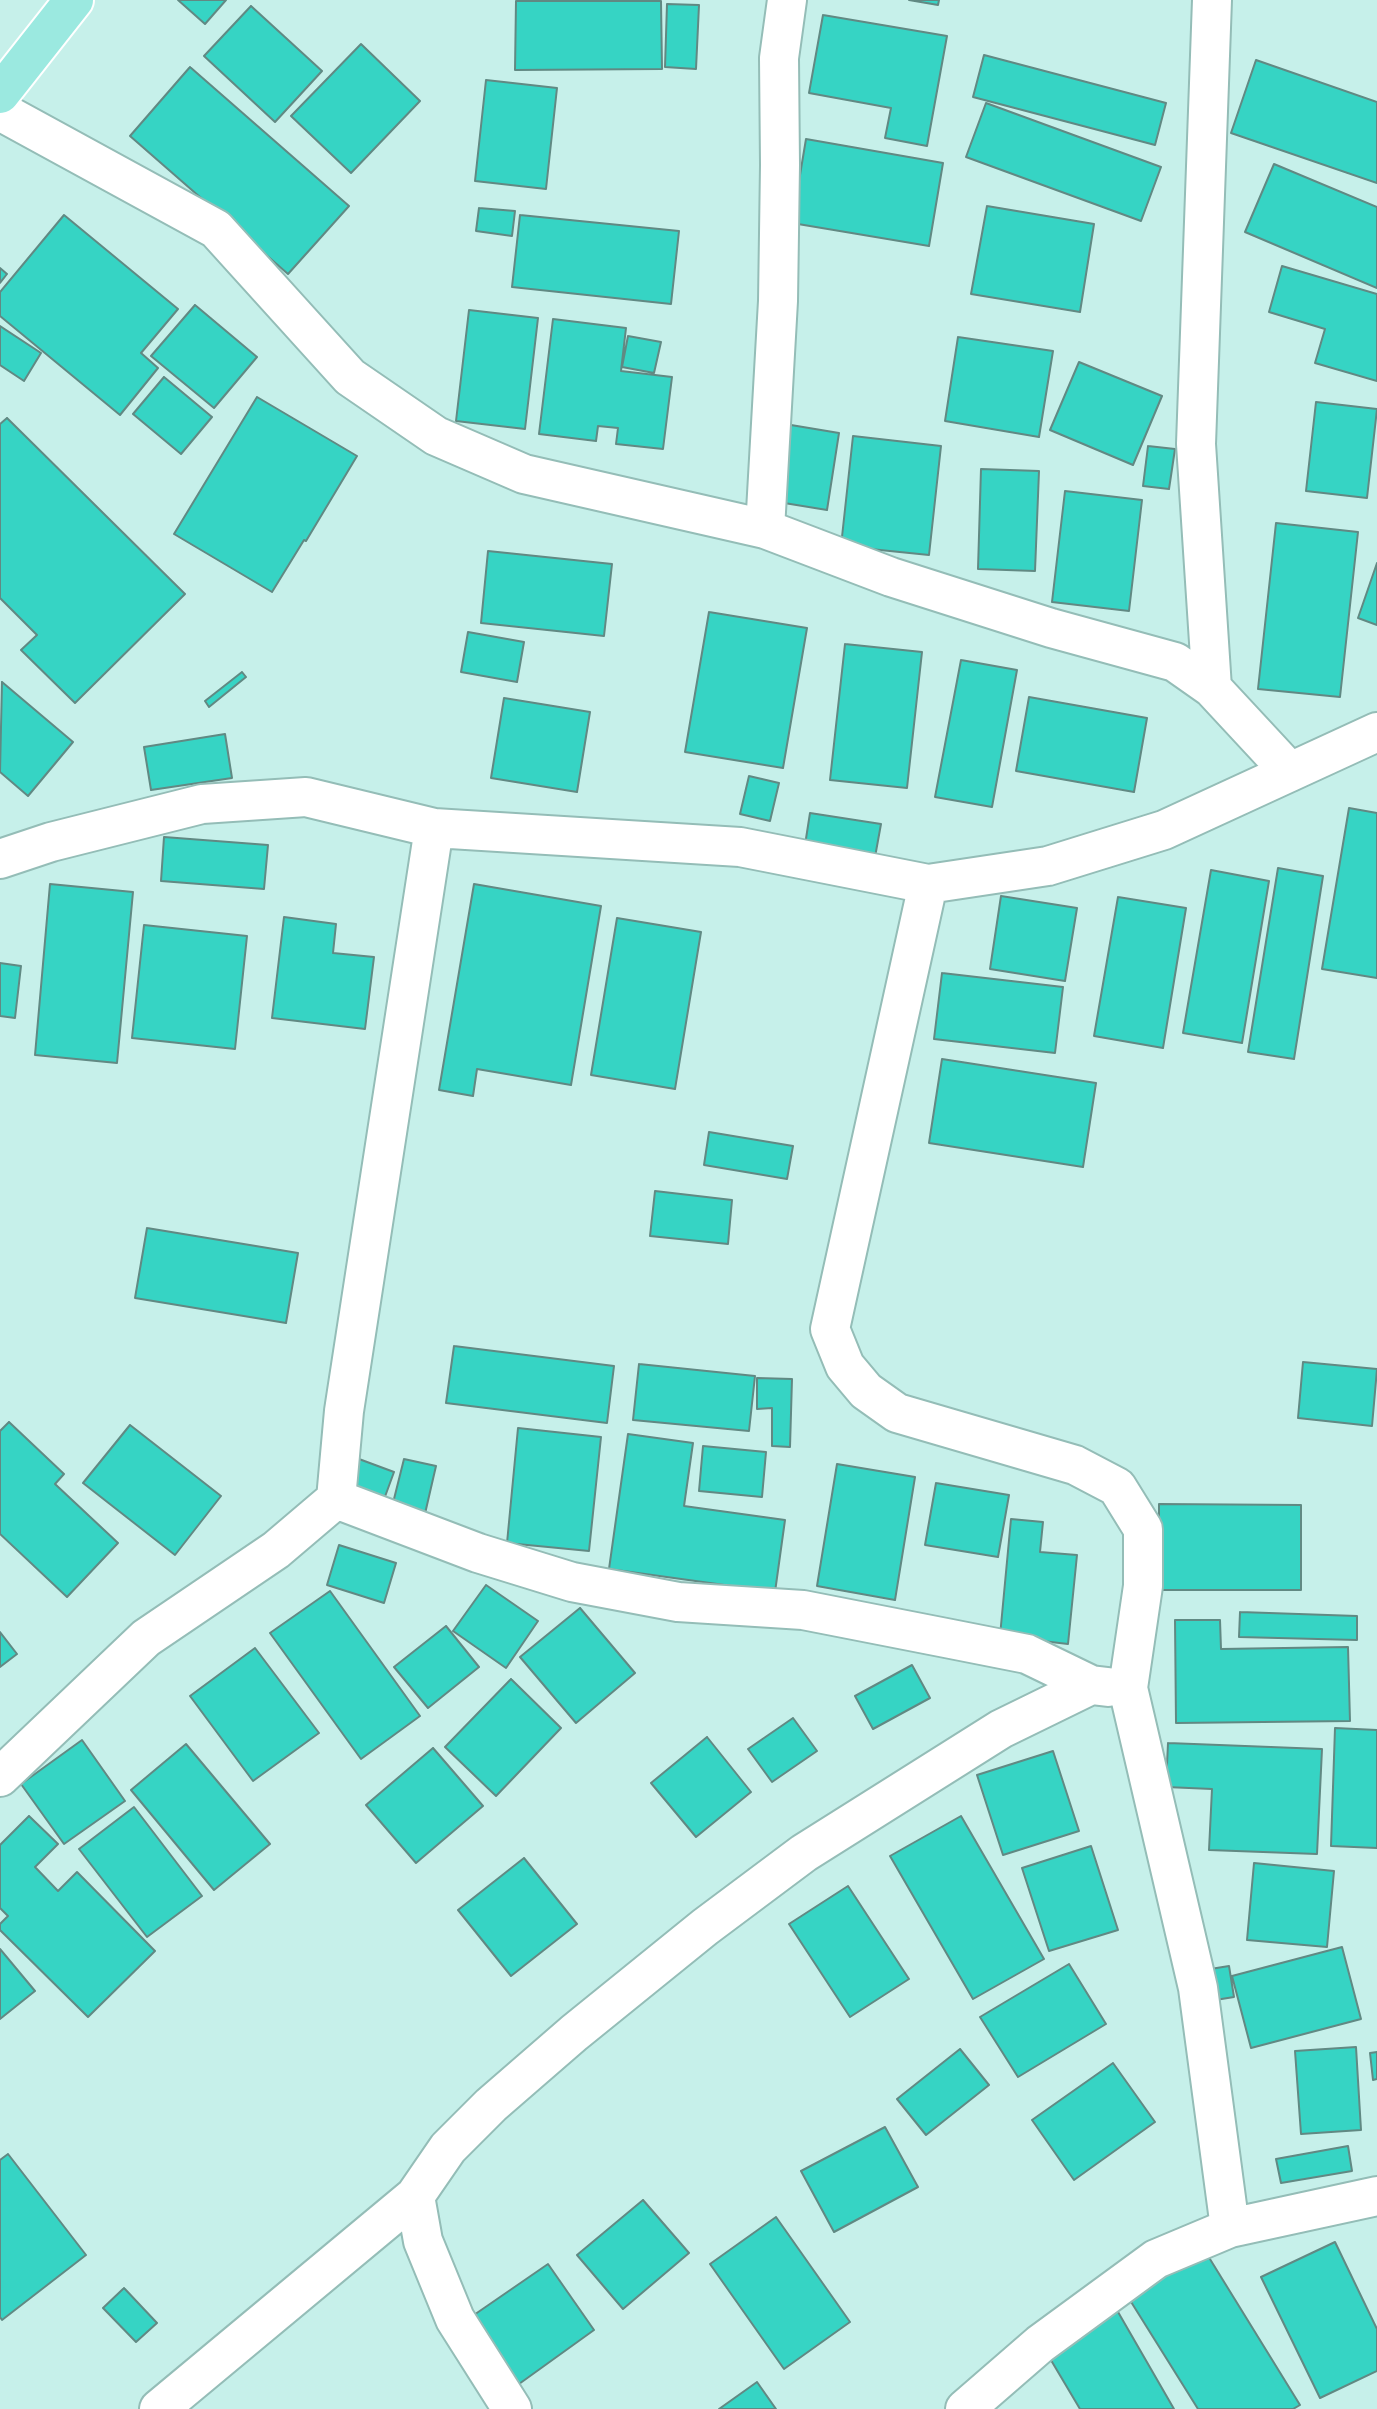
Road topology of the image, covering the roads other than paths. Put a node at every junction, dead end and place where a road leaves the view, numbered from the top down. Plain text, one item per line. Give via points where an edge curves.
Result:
1 (74, 0) edge
2 (787, 0) edge
3 (1212, 0) edge
4 (0, 94) edge
5 (0, 111) edge
6 (765, 529) junction
7 (1212, 688) junction
8 (1377, 732) edge
9 (1290, 772) junction
10 (434, 828) junction
11 (0, 859) edge
12 (928, 884) junction
13 (336, 1499) junction
14 (1109, 1687) junction
15 (0, 1777) edge
16 (415, 2196) junction
17 (1377, 2196) edge
18 (1230, 2228) junction
19 (159, 2409) edge
20 (512, 2409) edge
21 (965, 2409) edge

1 - 4 main road
2 - 6 street via 779,58 778,300
3 - 7 street via 1196,444
5 - 6 street via 216,229 350,377 436,436 524,474
6 - 7 street via 928,589 1175,662
7 - 9 street
8 - 9 street
9 - 12 street via 1164,830 1061,862
10 - 11 street via 306,797 202,804
10 - 12 street via 740,847
10 - 13 street via 344,1411
12 - 14 street via 830,1329 845,1366 866,1391 897,1413 1075,1465 1116,1488 1143,1529 1143,1586
13 - 14 street via 478,1553 572,1582 678,1602 803,1610 1027,1654
13 - 15 street via 276,1550 146,1638
14 - 16 street via 989,1736 804,1853 705,1927 491,2105 449,2148
14 - 18 street via 1198,1988
16 - 19 street
16 - 20 street via 423,2241 455,2319
17 - 18 street
18 - 21 street via 1156,2259 1040,2344

